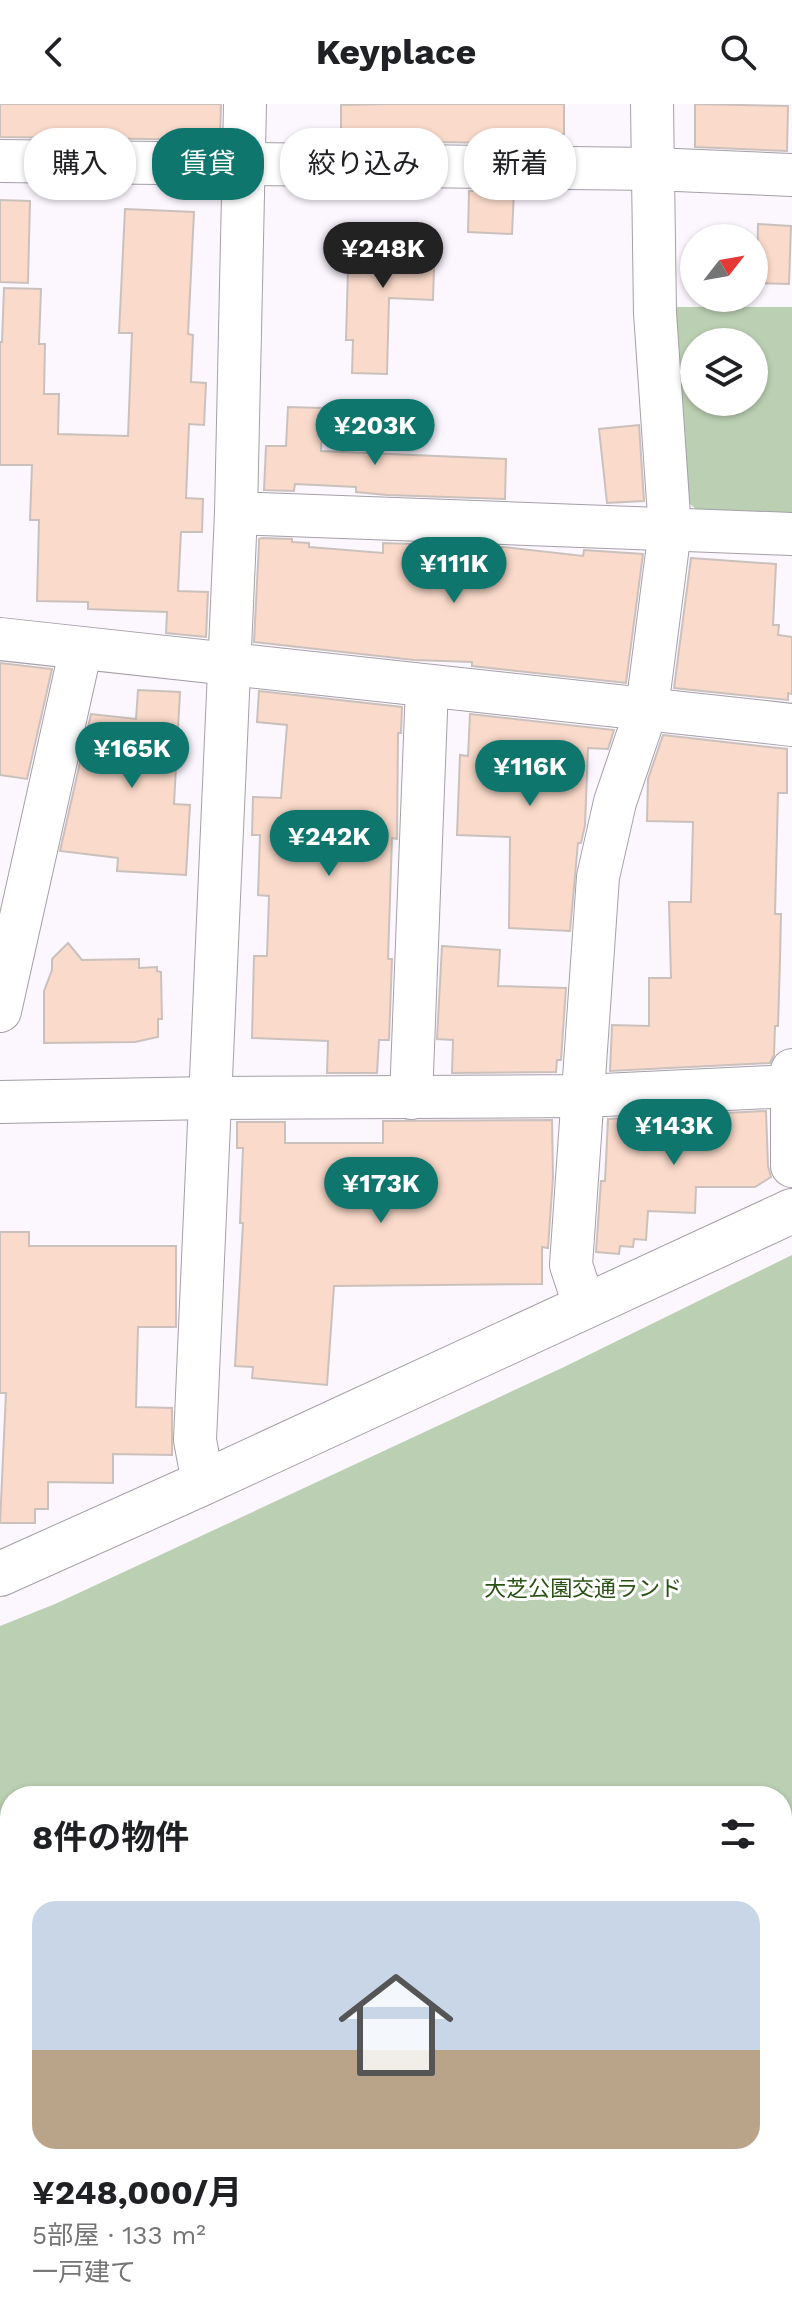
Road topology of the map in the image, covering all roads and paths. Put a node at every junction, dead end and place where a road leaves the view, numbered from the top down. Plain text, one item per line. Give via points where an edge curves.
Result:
1 (245, 104) edge
2 (652, 104) edge
3 (245, 128) edge
4 (0, 161) edge
5 (152, 162) edge
6 (264, 163) edge
7 (653, 169) junction
8 (792, 175) edge
9 (244, 200) edge
10 (236, 513) junction
11 (670, 530) junction
12 (792, 534) edge
13 (0, 639) edge
14 (81, 648) junction
15 (228, 663) junction
16 (427, 686) junction
17 (647, 708) junction
18 (792, 725) edge
19 (0, 1011) edge
20 (792, 1070) edge
21 (792, 1086) edge
22 (583, 1096) junction
23 (210, 1098) junction
24 (411, 1098) junction
25 (0, 1102) edge
26 (792, 1166) edge
27 (792, 1211) edge
28 (585, 1307) junction
29 (203, 1483) junction
30 (0, 1574) edge

1 - 3 street
2 - 7 street
4 - 5 street
6 - 7 street
7 - 8 street
7 - 11 street via 655,313
9 - 10 street
10 - 11 street
10 - 15 street
11 - 12 street
11 - 17 street
13 - 14 street
14 - 15 street
14 - 19 street
15 - 16 street
15 - 23 street
16 - 17 street
16 - 24 street
17 - 18 street
17 - 22 street via 615,802 598,877
20 - 21 street
21 - 22 street
21 - 26 street
22 - 24 street
22 - 28 street via 571,1265
23 - 24 street
23 - 25 street
23 - 29 street via 195,1440
27 - 28 street
28 - 29 street
29 - 30 street

